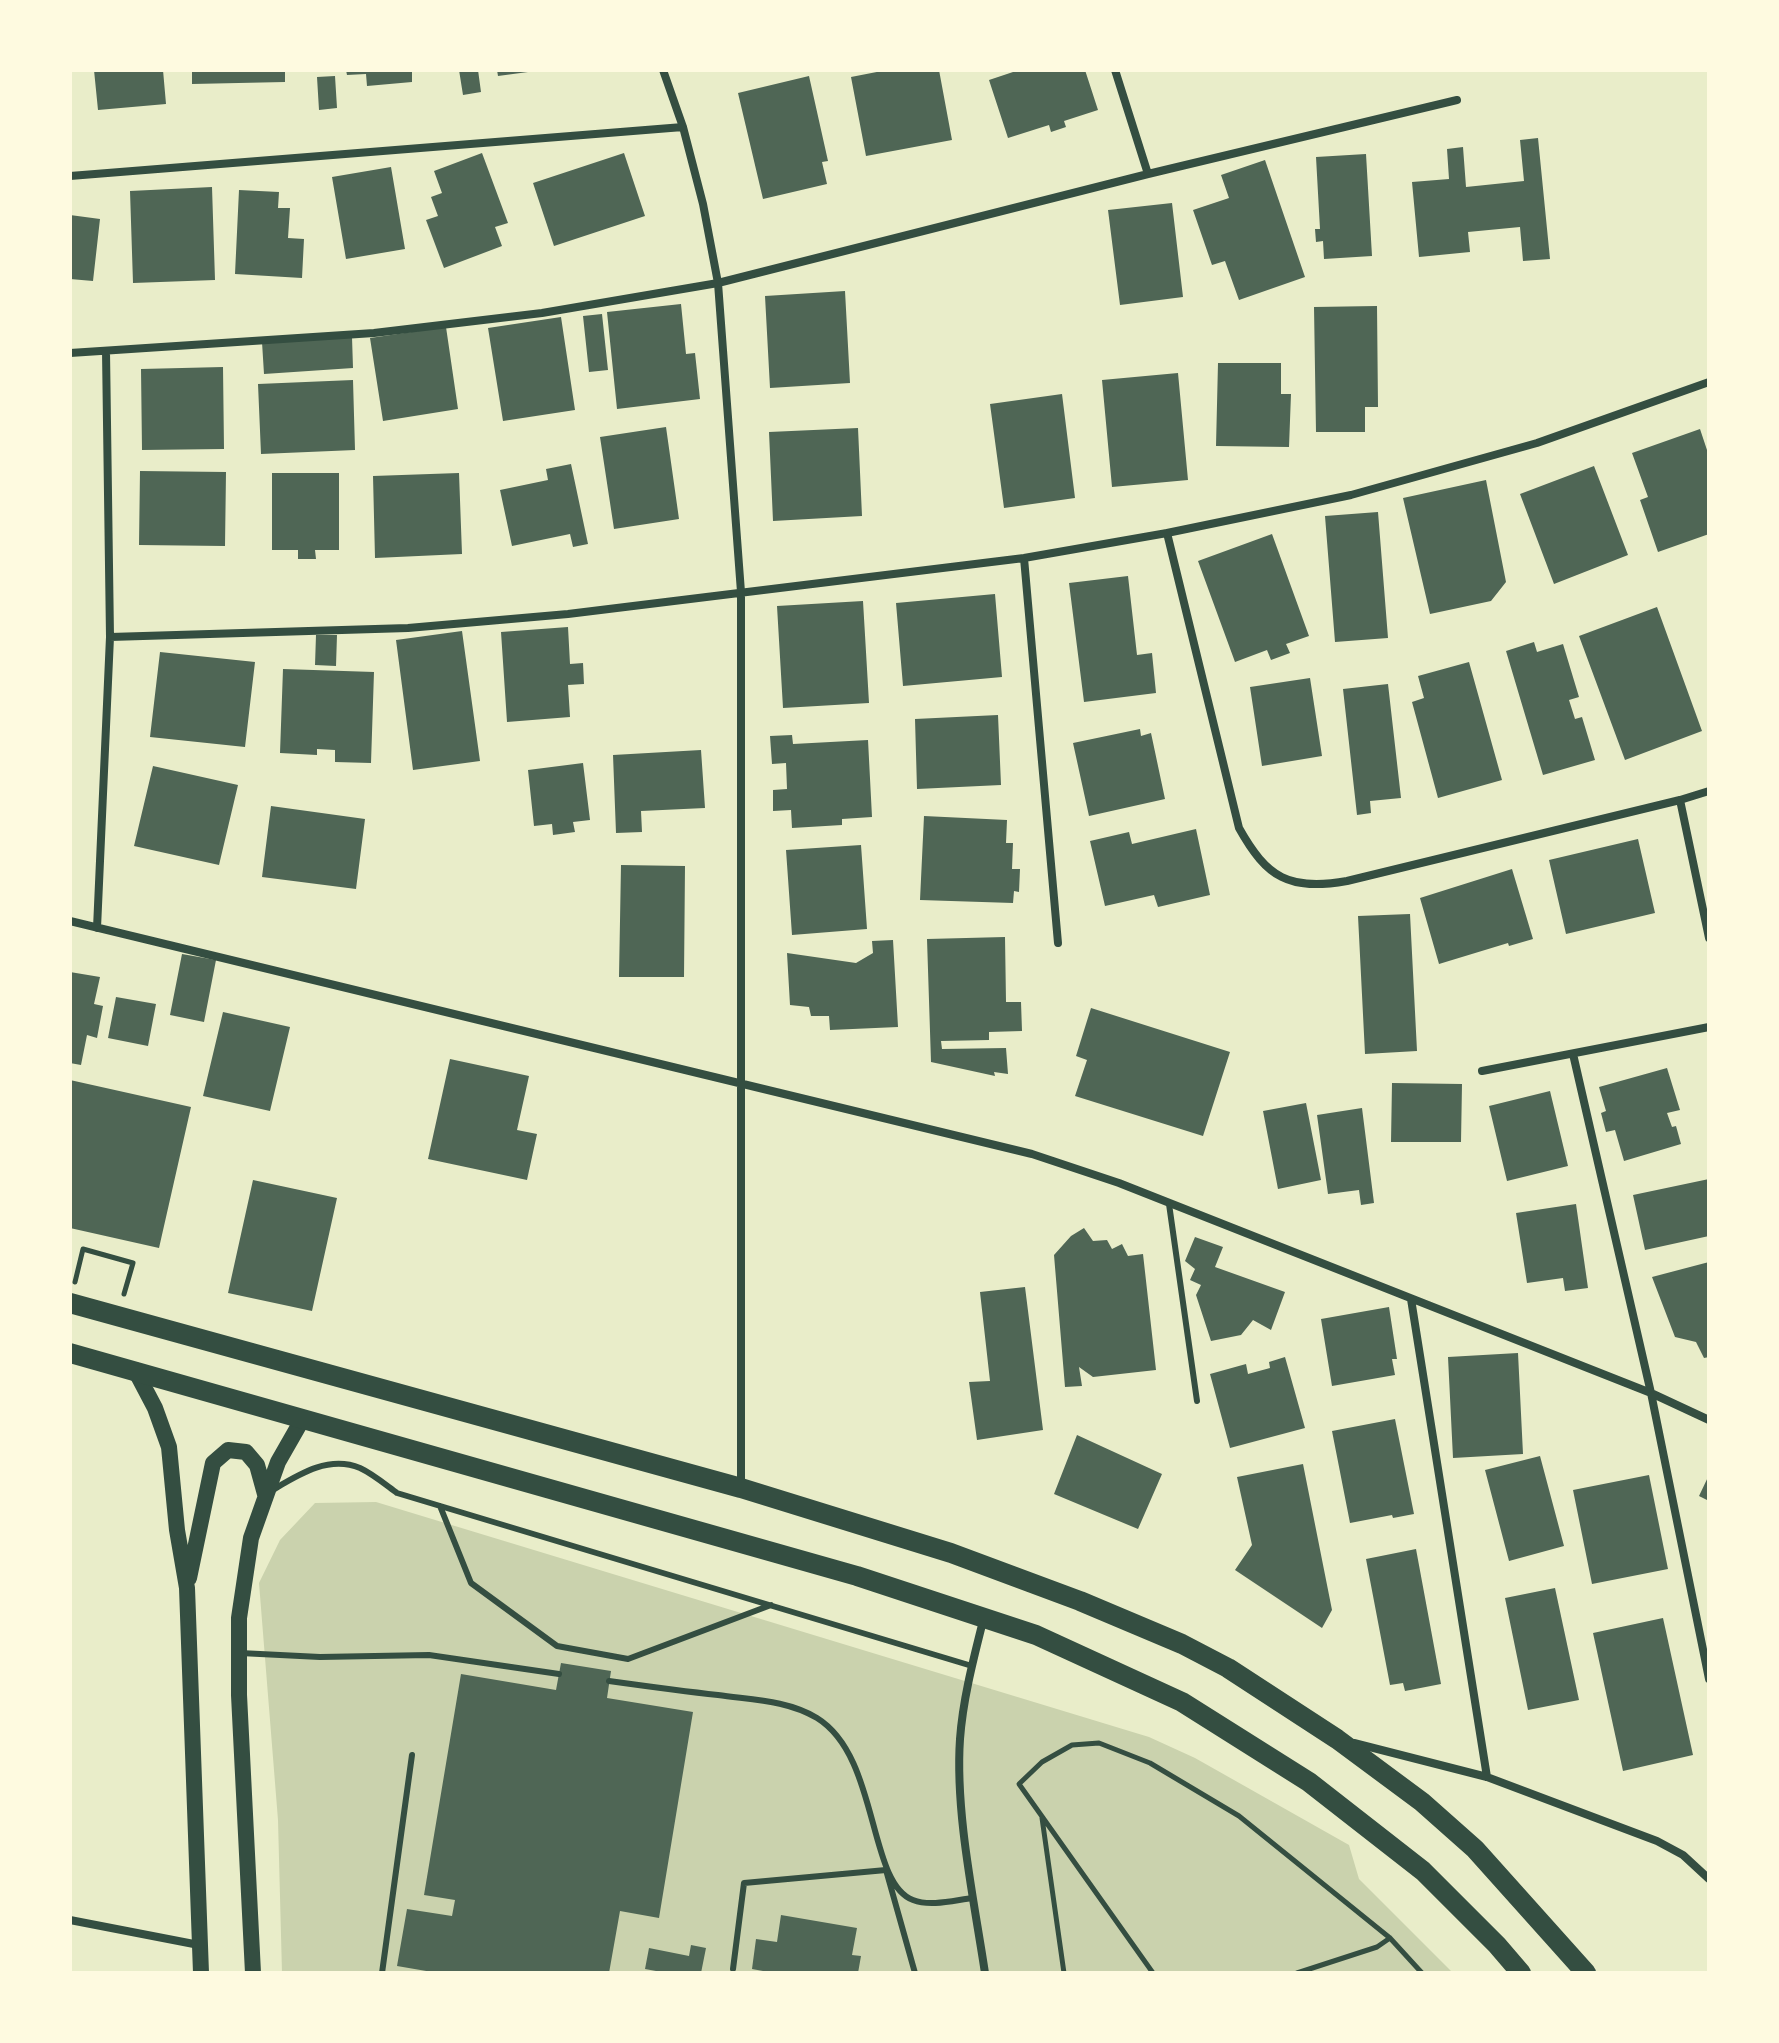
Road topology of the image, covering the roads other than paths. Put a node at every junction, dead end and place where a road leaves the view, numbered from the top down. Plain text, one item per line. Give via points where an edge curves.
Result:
1 (663, 70) edge
2 (1115, 70) edge
3 (1457, 100) dead end
4 (683, 127) junction
5 (1148, 174) junction
6 (70, 176) edge
7 (718, 283) junction
8 (106, 351) junction
9 (70, 353) edge
10 (1709, 382) edge
11 (1167, 533) junction
12 (1024, 558) junction
13 (741, 592) junction
14 (110, 637) junction
15 (1709, 791) edge
16 (1680, 800) junction
17 (70, 921) edge
18 (97, 928) junction
19 (1709, 938) edge
20 (1058, 943) dead end
21 (1709, 1027) edge
22 (1573, 1054) junction
23 (1482, 1071) dead end
24 (743, 1084) junction
25 (1169, 1204) junction
26 (1411, 1299) junction
27 (70, 1303) edge
28 (70, 1353) edge
29 (135, 1370) junction
30 (1651, 1393) junction
31 (1197, 1401) dead end
32 (302, 1420) junction
33 (1709, 1420) edge
34 (741, 1488) junction
35 (265, 1494) junction
36 (440, 1506) junction
37 (187, 1588) junction
38 (771, 1605) junction
39 (985, 1616) junction
40 (239, 1653) junction
41 (972, 1666) junction
42 (559, 1674) dead end
43 (1709, 1679) edge
44 (609, 1681) dead end
45 (1337, 1739) junction
46 (412, 1755) dead end
47 (1487, 1777) junction
48 (886, 1870) junction
49 (1709, 1879) edge
50 (973, 1898) junction
51 (70, 1920) edge
52 (199, 1945) junction
53 (733, 1969) dead end
54 (201, 1973) edge
55 (253, 1973) edge
56 (382, 1973) edge
57 (915, 1973) edge
58 (985, 1973) edge
59 (1521, 1973) edge
60 (1586, 1973) edge

1 - 4 street
2 - 5 street
3 - 5 street
4 - 6 street
4 - 7 street
5 - 7 street
7 - 8 street via 542,313 374,333
7 - 13 street
8 - 9 street
8 - 14 street
10 - 11 street via 1537,443 1351,495
11 - 12 street
11 - 16 street via 1239,828 1254,856 1281,878 1320,886 1347,881
12 - 13 street
12 - 20 street
13 - 14 street via 408,628
13 - 24 street
14 - 18 street
15 - 16 street
16 - 19 street
17 - 18 street
18 - 24 street
21 - 22 street
22 - 23 street
22 - 30 street
24 - 25 street via 1032,1154
24 - 34 street
25 - 26 street
25 - 31 lane
26 - 30 street
26 - 47 street
27 - 34 main road
28 - 29 main road
29 - 32 main road
29 - 37 main road via 169,1447
30 - 33 street
30 - 43 street
32 - 35 main road
32 - 39 main road
34 - 45 main road via 951,1553 1109,1613 1228,1668
35 - 36 lane via 301,1473 335,1464 362,1469 397,1493
35 - 37 main road via 257,1465 246,1452 228,1450 213,1463
35 - 40 main road via 251,1538
36 - 38 lane
36 - 38 lane via 471,1583 557,1646 628,1659
37 - 52 main road
38 - 41 lane
39 - 41 street
39 - 59 main road via 1182,1702 1309,1782 1423,1871
40 - 42 lane via 429,1655
40 - 55 main road
41 - 50 street via 960,1739
44 - 48 lane via 788,1705 819,1719 852,1757
45 - 47 street
45 - 60 main road via 1475,1849
46 - 56 lane
47 - 49 street via 1657,1841 1683,1855
48 - 50 lane via 897,1890 911,1899 924,1903
48 - 53 lane via 744,1883
48 - 57 lane
50 - 58 street
51 - 52 street
52 - 54 main road

